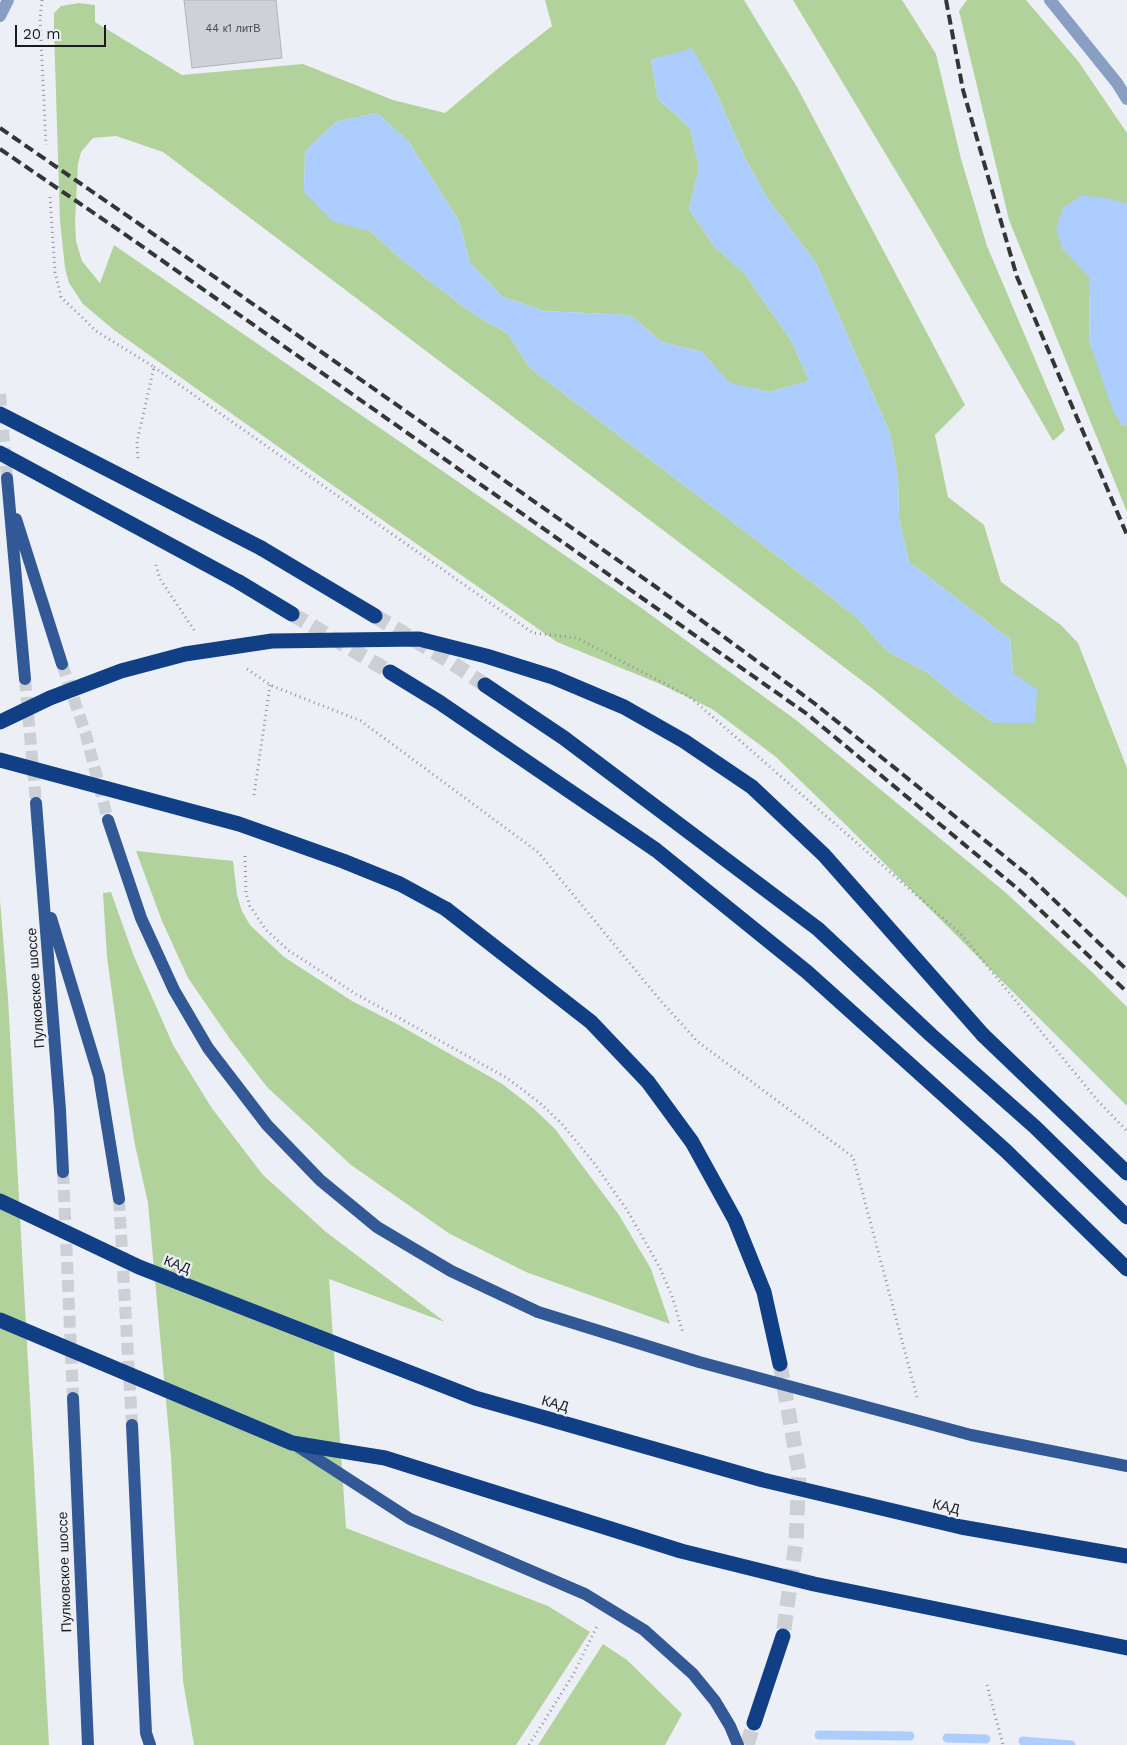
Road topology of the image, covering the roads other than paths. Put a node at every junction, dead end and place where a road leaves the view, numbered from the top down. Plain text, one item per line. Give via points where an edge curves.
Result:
1 (8, 0) edge
2 (1050, 0) edge
3 (0, 16) edge
4 (1127, 99) edge
5 (0, 414) edge
6 (0, 453) edge
7 (7, 478) tunnel mouth
8 (9, 495) junction
9 (292, 614) tunnel mouth
10 (375, 616) tunnel mouth
11 (62, 664) tunnel mouth
12 (390, 672) tunnel mouth
13 (25, 680) tunnel mouth
14 (485, 685) tunnel mouth
15 (0, 722) edge
16 (0, 760) edge
17 (36, 803) tunnel mouth
18 (108, 820) tunnel mouth
19 (44, 896) junction
20 (63, 1172) tunnel mouth
21 (1127, 1173) edge
22 (119, 1199) tunnel mouth
23 (0, 1201) edge
24 (1127, 1217) edge
25 (1127, 1269) edge
26 (0, 1320) edge
27 (780, 1364) tunnel mouth
28 (73, 1398) tunnel mouth
29 (132, 1425) tunnel mouth
30 (292, 1442) junction
31 (1127, 1466) edge
32 (1127, 1556) edge
33 (783, 1636) tunnel mouth
34 (1127, 1648) edge
35 (754, 1723) tunnel mouth
36 (88, 1745) edge
37 (150, 1745) edge
38 (738, 1745) edge

1 - 3 street
2 - 4 street
5 - 10 highway, bridge via 261,548
6 - 9 highway, bridge
7 - 8 main road
8 - 11 main road
8 - 13 main road
12 - 25 highway via 656,850 807,972 1006,1151
14 - 24 highway via 564,738 818,929 1035,1127
15 - 21 highway, bridge via 121,670 185,654 272,641 419,639 553,677 624,707 684,741 752,787 824,855 982,1035
16 - 27 highway, bridge via 239,824 400,884 446,909 591,1022 648,1082 692,1142 735,1220 764,1292
17 - 19 main road, Пулковское шоссе
18 - 31 main road, bridge via 141,918 174,990 208,1048 268,1125 320,1180 377,1227 451,1271 538,1312 699,1362 971,1435
19 - 20 main road, Пулковское шоссе
19 - 22 main road via 99,1076
23 - 32 highway, КАД, bridge via 139,1268 475,1398 763,1480 961,1527
26 - 30 highway, bridge
28 - 36 main road, Пулковское шоссе
29 - 37 main road via 146,1733
30 - 34 highway, bridge via 385,1458 681,1551 757,1570
30 - 38 main road, bridge via 410,1519 585,1594 644,1630 693,1674 730,1726
33 - 35 highway

